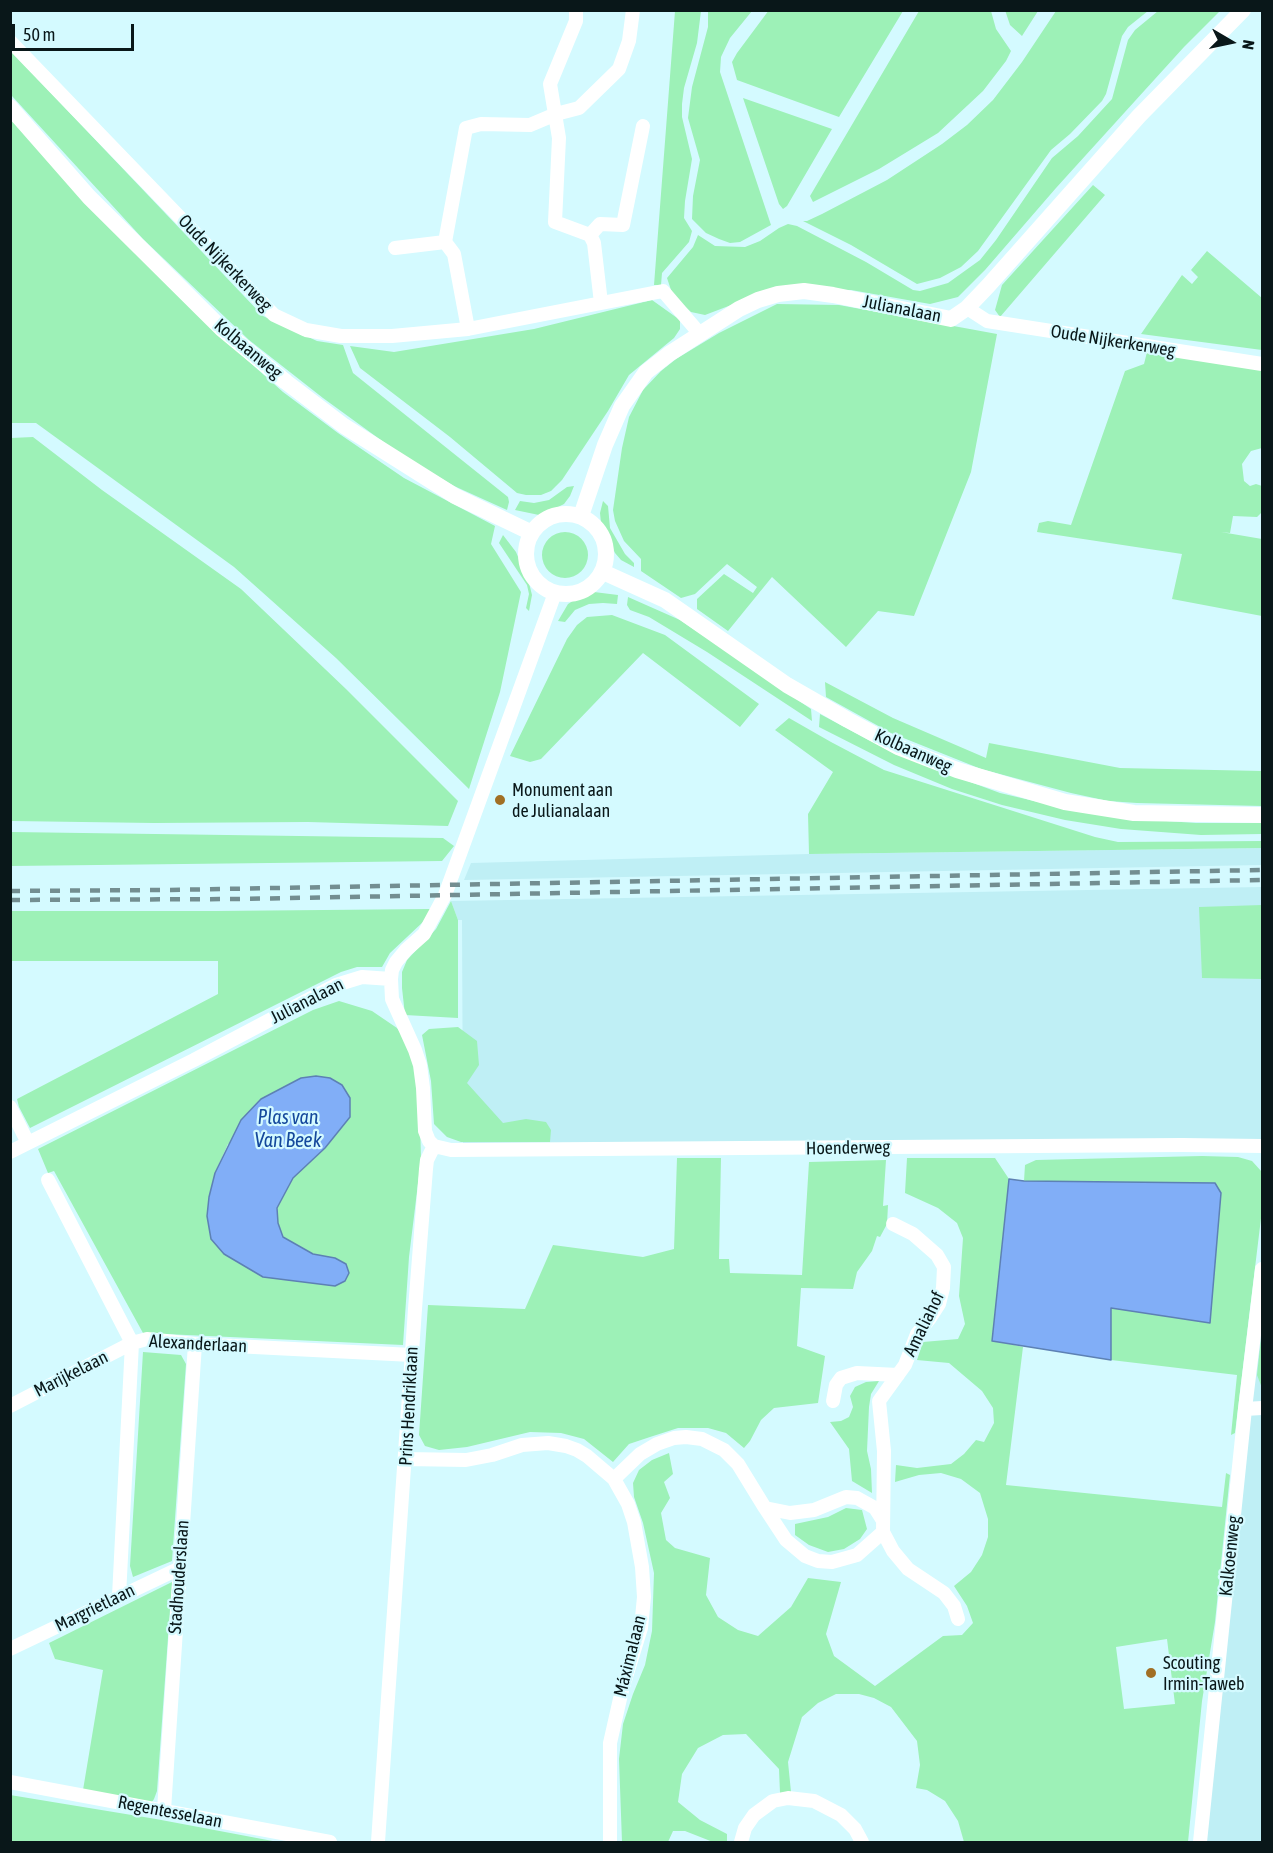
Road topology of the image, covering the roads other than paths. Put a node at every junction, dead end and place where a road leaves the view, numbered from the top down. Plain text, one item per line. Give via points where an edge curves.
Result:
1 (576, 10) edge
2 (633, 10) edge
3 (1244, 10) edge
4 (10, 40) edge
5 (10, 108) edge
6 (556, 114) junction
7 (643, 126) dead end
8 (590, 235) junction
9 (445, 242) junction
10 (395, 248) dead end
11 (601, 303) junction
12 (967, 308) junction
13 (468, 329) junction
14 (700, 334) junction
15 (1263, 364) edge
16 (581, 516) junction
17 (532, 533) junction
18 (603, 572) junction
19 (555, 593) junction
20 (1263, 814) edge
21 (391, 979) junction
22 (10, 1107) edge
23 (28, 1143) junction
24 (434, 1146) junction
25 (1263, 1146) edge
26 (10, 1152) edge
27 (48, 1180) dead end
28 (893, 1224) dead end
29 (1263, 1269) edge
30 (132, 1343) junction
31 (195, 1344) junction
32 (412, 1355) junction
33 (898, 1375) junction
34 (833, 1401) dead end
35 (10, 1406) edge
36 (1263, 1408) edge
37 (1245, 1409) junction
38 (406, 1459) junction
39 (614, 1479) junction
40 (765, 1508) junction
41 (883, 1525) junction
42 (180, 1568) junction
43 (119, 1596) junction
44 (958, 1619) dead end
45 (10, 1649) edge
46 (10, 1782) edge
47 (164, 1810) junction
48 (330, 1842) edge
49 (378, 1842) edge
50 (610, 1842) edge
51 (741, 1842) edge
52 (862, 1842) edge
53 (1200, 1842) edge

1 - 6 street via 576,21 550,84
2 - 6 street via 629,41 619,69 579,108
3 - 12 street, Julianalaan via 1139,116
4 - 13 street, Oude Nijkerkerweg via 274,315 306,330 341,336
5 - 17 street, Kolbaanweg via 89,197 213,320 286,382 344,426 454,496
6 - 8 street via 560,138 555,222
6 - 9 street via 530,125 481,124 466,128
7 - 8 street via 623,225 600,224
8 - 11 street
9 - 10 street
9 - 13 street via 454,254
11 - 13 street, Oude Nijkerkerweg
11 - 14 street, Oude Nijkerkerweg via 663,291
12 - 14 street, Julianalaan via 951,319 804,291 758,300
12 - 15 street, Oude Nijkerkerweg via 987,321
14 - 16 street, Julianalaan via 646,372 622,405
16 - 17 street via 570,513 548,518
16 - 18 street via 592,522 606,545
17 - 19 street via 526,547 526,562 537,581
18 - 19 street via 595,584 583,591
18 - 20 street, Kolbaanweg via 664,600 787,685 848,720 898,747 957,770 1065,802 1134,813
19 - 21 street via 445,895 424,934 396,962
21 - 23 street, Julianalaan via 362,977 336,985
21 - 24 street via 392,999 420,1065 425,1131
22 - 23 street
23 - 26 street, Julianalaan
24 - 25 street, Hoenderweg via 452,1150
24 - 32 street, Prins Hendriklaan via 426,1168
27 - 30 street, Alexanderlaan
28 - 33 street, Amaliahof via 929,1247 944,1267 939,1304 917,1334
29 - 37 street, Kalkoenweg
30 - 31 street, Alexanderlaan via 147,1339
30 - 35 street, Marijkelaan
30 - 43 street
31 - 32 street, Alexanderlaan
31 - 42 street, Stadhouderslaan
32 - 38 street, Prins Hendriklaan
33 - 34 street, Amaliahof via 857,1373 841,1378
33 - 41 street, Amaliahof via 879,1401 884,1451
36 - 37 street
37 - 53 street, Kalkoenweg
38 - 39 street, Máximalaan via 466,1460 522,1445 548,1443 577,1450
38 - 49 street, Prins Hendriklaan
39 - 40 street via 657,1444 674,1438 702,1439 724,1450 738,1464
39 - 50 street, Máximalaan via 634,1522 644,1597 641,1628 610,1743
40 - 41 street via 790,1513 814,1510 846,1497 857,1498 875,1508
40 - 41 street via 786,1540 818,1561 832,1562 857,1555
41 - 44 street via 892,1551 908,1569 944,1593
42 - 43 street, Margrietlaan
42 - 47 street, Stadhouderslaan
43 - 45 street, Margrietlaan
46 - 47 street, Regentesselaan
47 - 48 street, Regentesselaan
51 - 52 street via 754,1815 773,1801 788,1798 814,1801 841,1815

